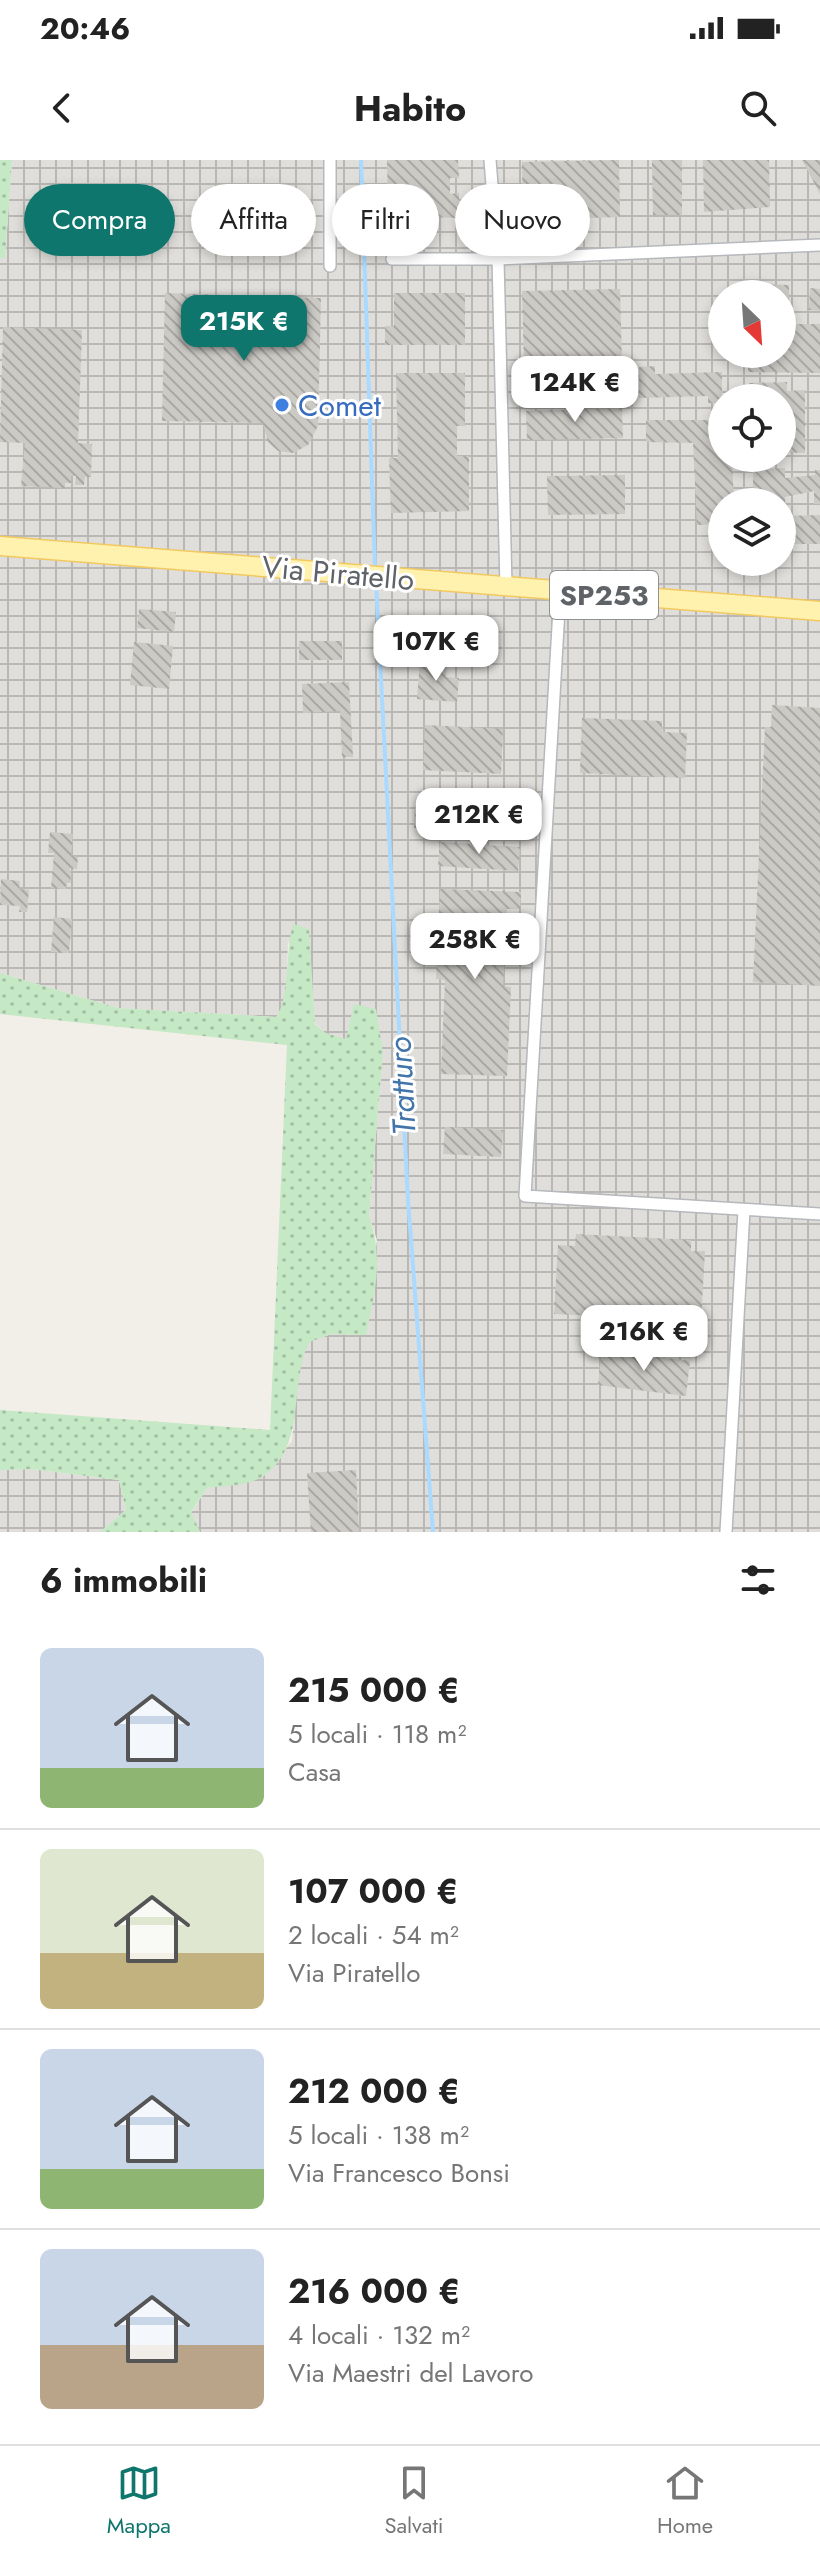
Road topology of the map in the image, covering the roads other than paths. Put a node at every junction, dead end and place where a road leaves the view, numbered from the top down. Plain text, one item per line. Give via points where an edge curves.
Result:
1 (330, 160) edge
2 (490, 160) edge
3 (820, 245) edge
4 (392, 259) dead end
5 (498, 259) junction
6 (330, 266) dead end
7 (0, 546) edge
8 (506, 587) junction
9 (560, 592) junction
10 (820, 611) edge
11 (744, 1210) junction
12 (820, 1214) edge
13 (726, 1532) edge

1 - 6 street
2 - 5 street
3 - 5 street
4 - 5 street
5 - 8 street
7 - 8 main road, Via Piratello / SP253
8 - 9 main road, Via Piratello / SP253
9 - 10 main road, Via Piratello / SP253
9 - 11 street via 525,1196
11 - 12 street
11 - 13 street

